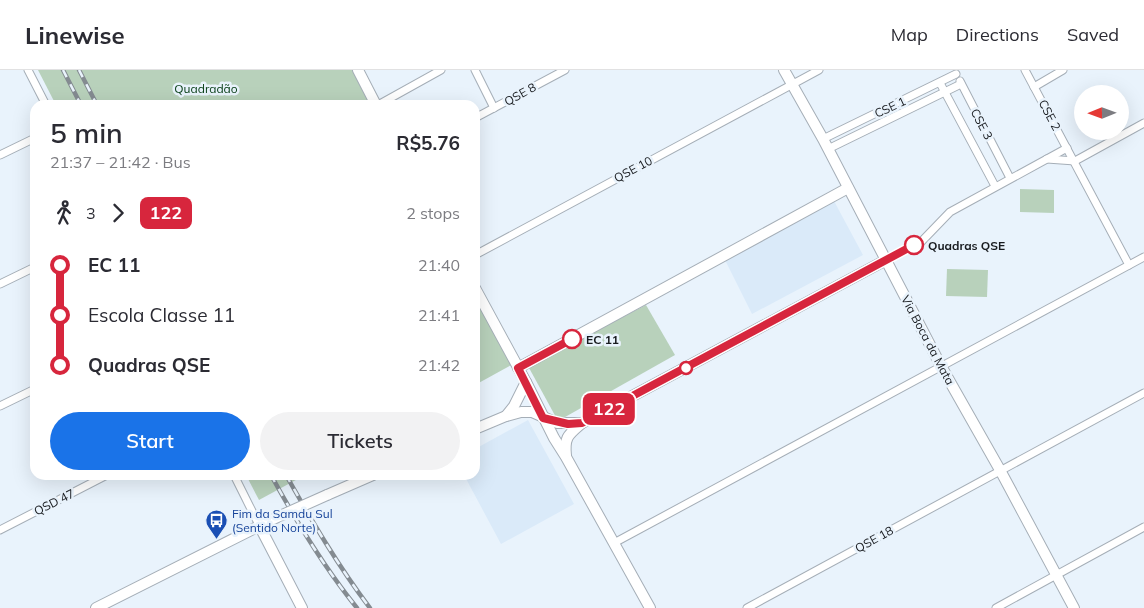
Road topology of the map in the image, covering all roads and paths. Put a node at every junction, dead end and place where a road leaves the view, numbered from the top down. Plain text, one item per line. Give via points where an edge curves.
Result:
1 (28, 70) edge
2 (358, 70) edge
3 (441, 70) edge
4 (474, 70) edge
5 (565, 70) edge
6 (784, 70) edge
7 (819, 70) edge
8 (1025, 70) edge
9 (1063, 70) edge
10 (955, 72) edge
11 (940, 83) junction
12 (792, 84) junction
13 (961, 84) junction
14 (1034, 86) junction
15 (945, 92) junction
16 (43, 100) edge
17 (374, 100) edge
18 (386, 100) edge
19 (494, 108) junction
20 (480, 115) edge
21 (1144, 123) edge
22 (823, 139) junction
23 (30, 140) edge
24 (828, 148) junction
25 (1067, 148) junction
26 (0, 155) edge
27 (1045, 159) junction
28 (1074, 161) junction
29 (1010, 178) junction
30 (994, 186) junction
31 (848, 188) junction
32 (480, 252) edge
33 (1144, 257) edge
34 (886, 260) junction
35 (1129, 264) junction
36 (30, 269) edge
37 (0, 284) edge
38 (480, 297) edge
39 (941, 366) junction
40 (518, 368) junction
41 (526, 382) junction
42 (30, 391) edge
43 (1144, 393) edge
44 (0, 406) edge
45 (506, 416) junction
46 (543, 418) junction
47 (582, 423) junction
48 (480, 427) edge
49 (566, 457) junction
50 (1000, 470) junction
51 (97, 480) edge
52 (236, 480) edge
53 (362, 480) edge
54 (259, 525) junction
55 (1144, 528) edge
56 (0, 530) edge
57 (614, 543) junction
58 (1056, 575) junction
59 (96, 608) edge
60 (302, 608) edge
61 (650, 608) edge
62 (747, 608) edge
63 (996, 608) edge
64 (1074, 608) edge

1 - 16 street
2 - 17 street
3 - 18 street
4 - 19 street
5 - 19 street, QSE 8
6 - 12 street, Via Boca da Mata
7 - 12 street, QSE 10
8 - 14 street, CSE 2
9 - 14 street
10 - 11 street, CSE 1
10 - 13 street, CSE 3
11 - 15 street, CSE 3
11 - 22 street, CSE 1
12 - 22 street, Via Boca da Mata
12 - 32 street, QSE 10
13 - 15 street, CSE 1
13 - 29 street, CSE 3
14 - 25 street, CSE 2
15 - 24 street, CSE 1
15 - 30 street, CSE 3
19 - 20 street, QSE 8
21 - 28 street
22 - 24 street, Via Boca da Mata
23 - 26 street
24 - 31 street, Via Boca da Mata
25 - 27 street
25 - 28 street, CSE 2
27 - 28 street
27 - 29 street
28 - 35 street, CSE 2
29 - 30 street
30 - 34 street via 950,212 922,241
31 - 34 street, Via Boca da Mata
31 - 40 street
33 - 35 street
34 - 39 street, Via Boca da Mata
34 - 47 street
35 - 39 street
36 - 37 street
38 - 40 street
39 - 50 street, Via Boca da Mata
39 - 57 street
40 - 41 street
41 - 45 street
41 - 46 street
42 - 44 street
43 - 50 street, QSE 18
45 - 46 street via 532,412
45 - 48 street
46 - 47 street via 568,424
46 - 49 street
47 - 49 street via 566,437
49 - 57 street
50 - 58 street, Via Boca da Mata
50 - 62 street, QSE 18
51 - 56 street, QSD 47
52 - 54 street
53 - 54 street, bridge
54 - 59 street
54 - 60 street
55 - 58 street
57 - 61 street
58 - 63 street
58 - 64 street, Via Boca da Mata

